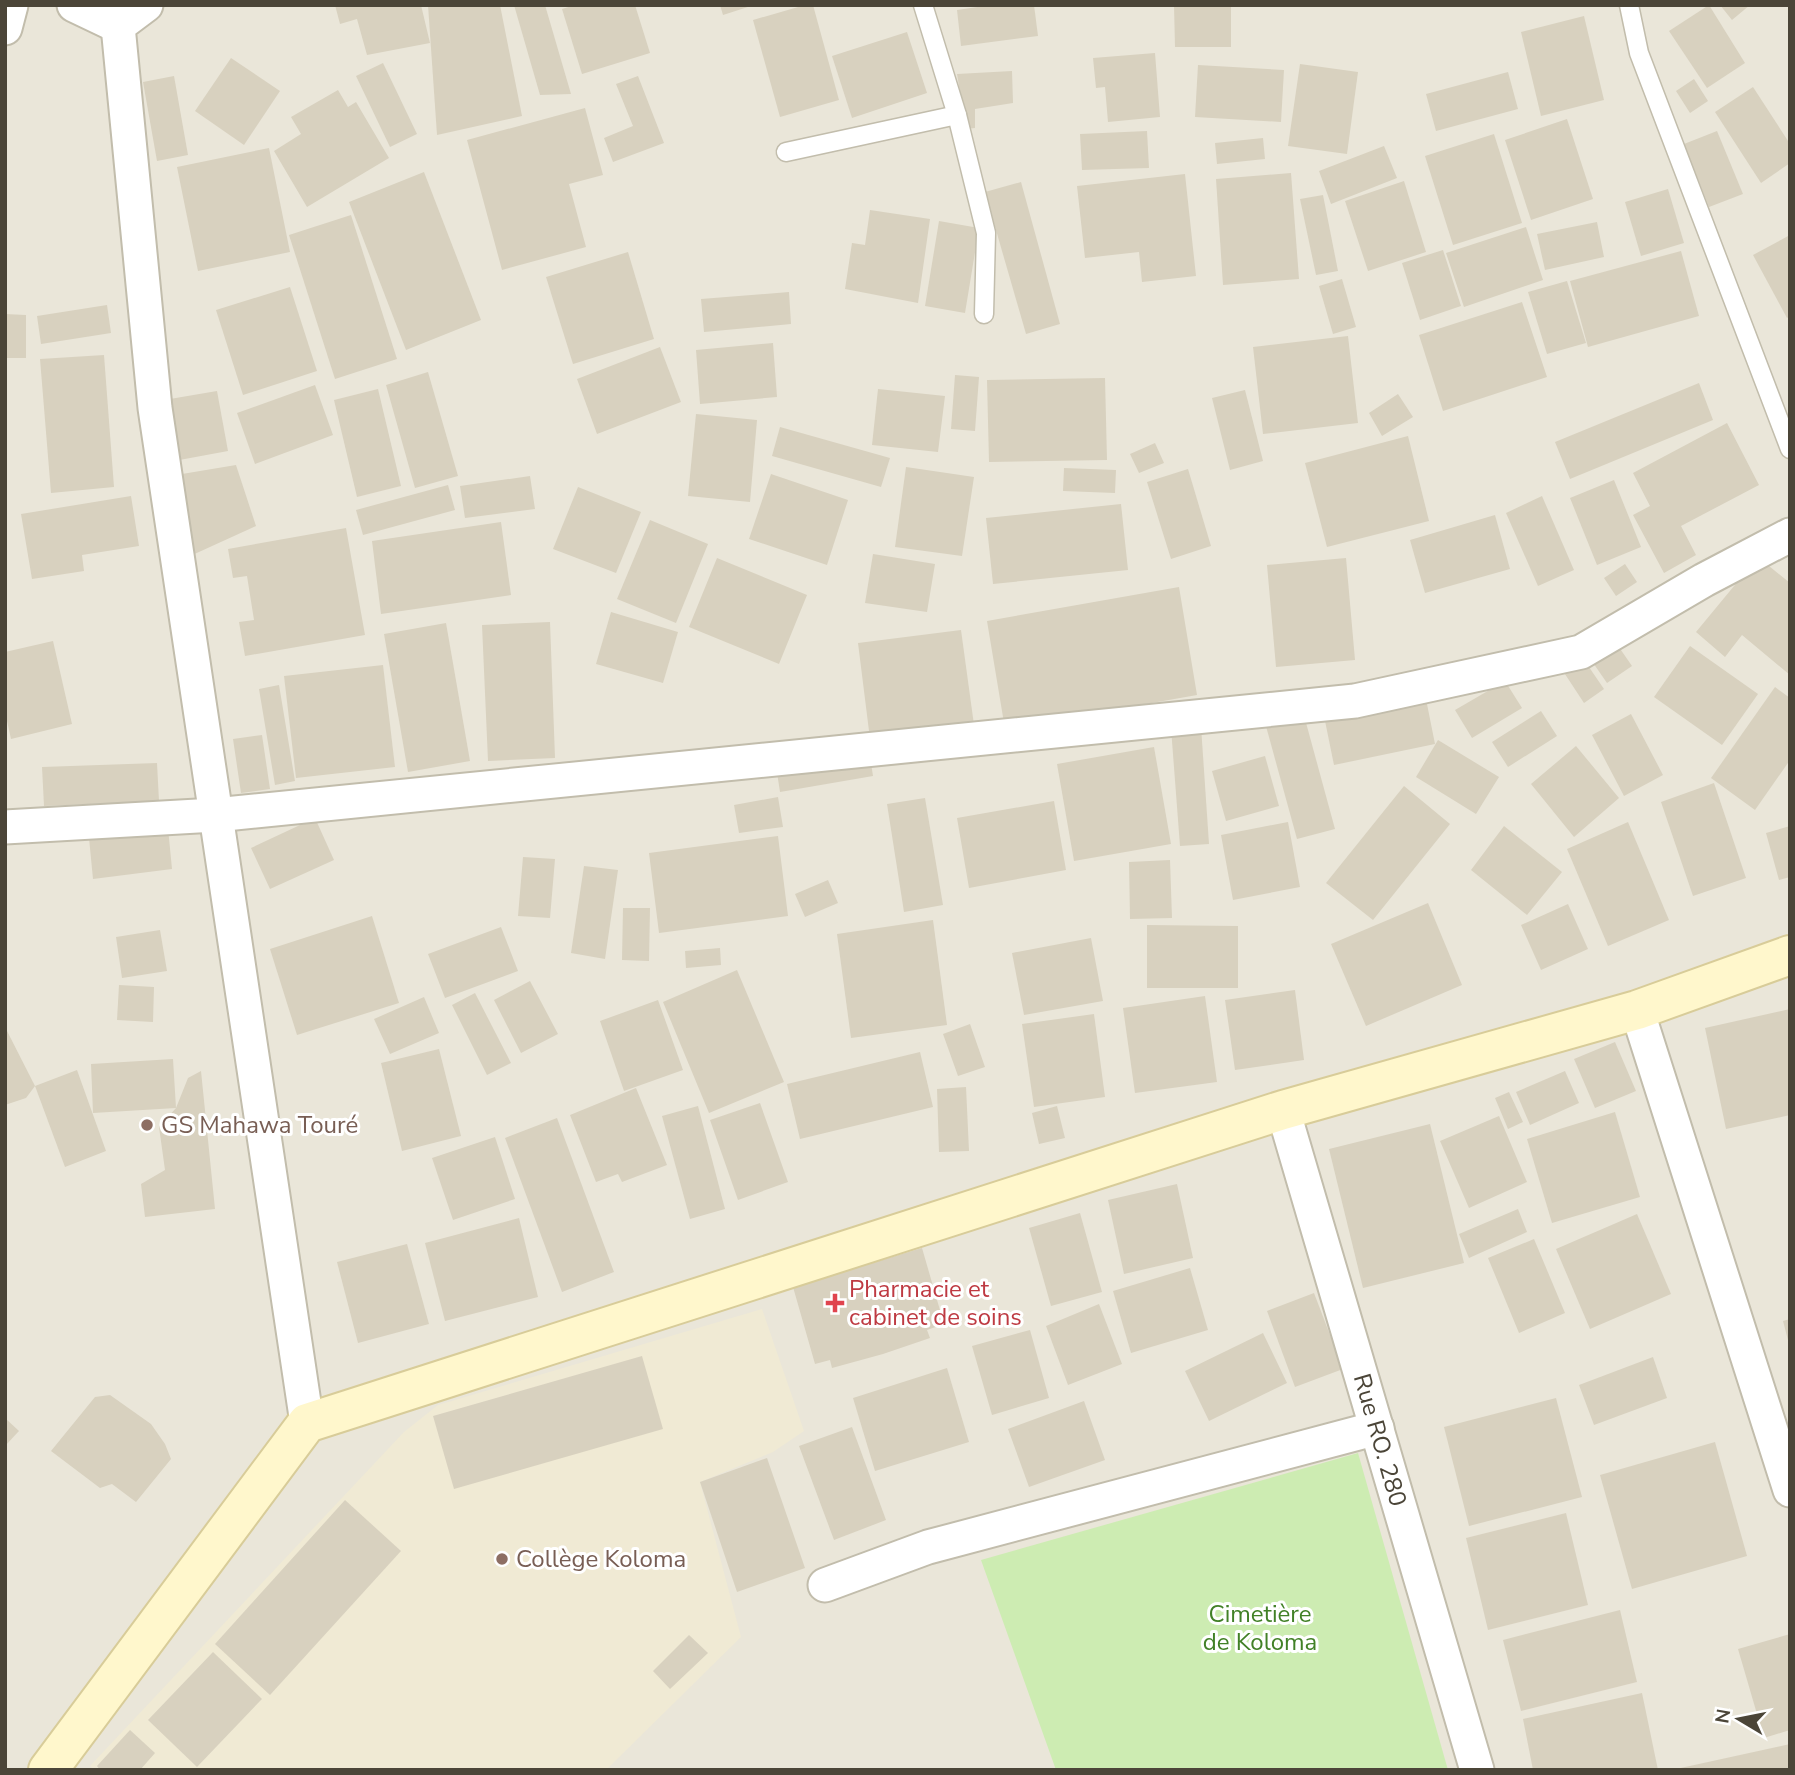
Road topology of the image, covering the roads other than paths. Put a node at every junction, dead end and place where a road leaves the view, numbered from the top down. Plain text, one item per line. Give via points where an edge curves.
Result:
1 (11, 5) edge
2 (74, 5) edge
3 (146, 5) edge
4 (923, 5) edge
5 (1629, 5) edge
6 (118, 26) junction
7 (5, 28) edge
8 (957, 115) junction
9 (786, 152) dead end
10 (984, 314) dead end
11 (1790, 449) edge
12 (1790, 535) edge
13 (215, 816) junction
14 (5, 827) edge
15 (1790, 956) edge
16 (1637, 1010) junction
17 (1283, 1110) junction
18 (307, 1423) junction
19 (1780, 1424) edge
20 (1377, 1428) junction
21 (1790, 1490) edge
22 (825, 1585) dead end
23 (48, 1770) edge
24 (1477, 1770) edge

1 - 7 street
2 - 6 street
3 - 6 street
4 - 8 lane
5 - 11 lane via 1639,52
6 - 13 street via 155,408
8 - 9 lane
8 - 10 lane via 986,233
12 - 13 street via 1581,652 1355,701
13 - 14 street
13 - 18 street
15 - 16 street
16 - 17 street
16 - 19 street
17 - 18 street
17 - 20 street, Rue RO. 280
18 - 23 street
19 - 21 street
20 - 22 street via 928,1547
20 - 24 street, Rue RO. 280

